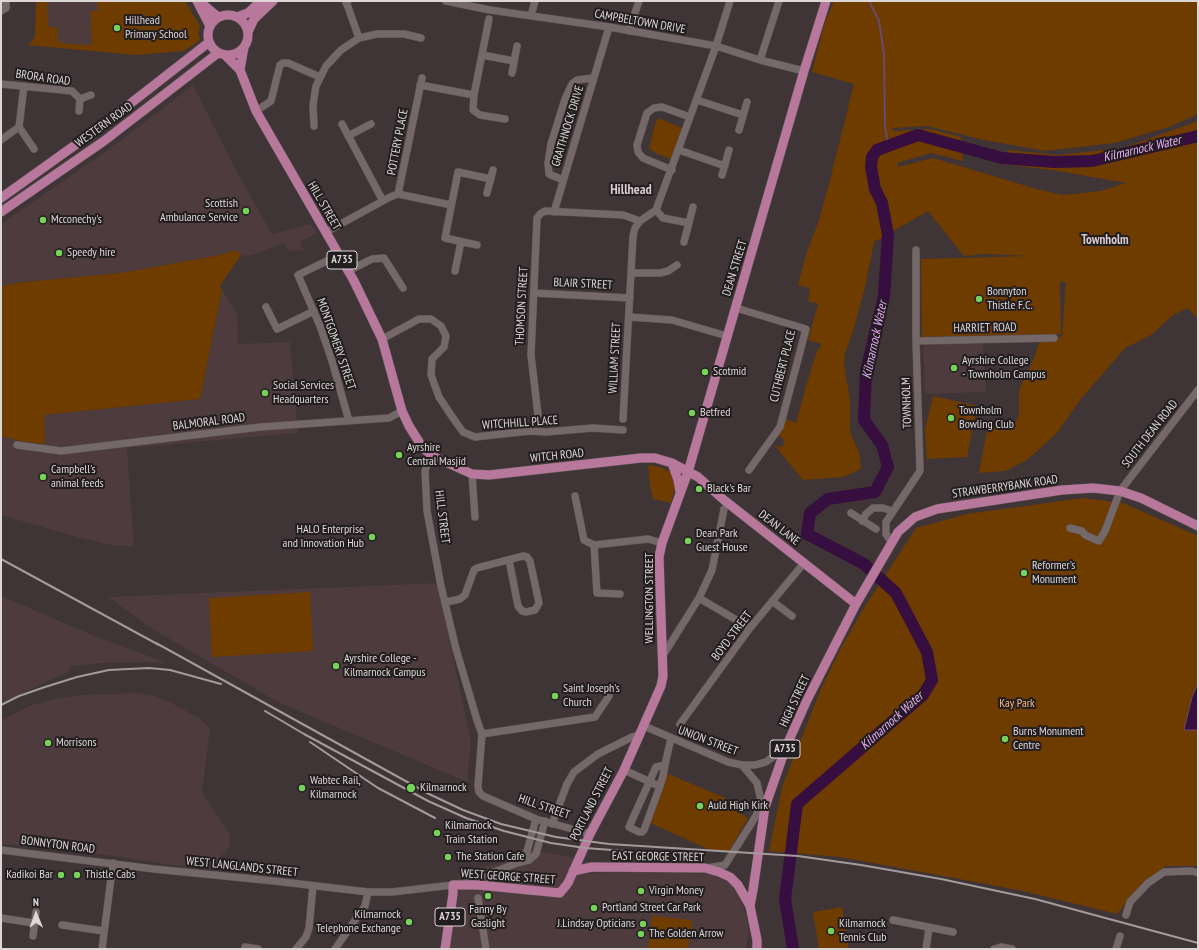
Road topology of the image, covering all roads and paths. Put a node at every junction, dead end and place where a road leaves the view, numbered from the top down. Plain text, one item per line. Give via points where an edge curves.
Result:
1 (6, 1) edge
2 (198, 1) edge
3 (261, 1) edge
4 (273, 1) edge
5 (348, 1) edge
6 (446, 1) edge
7 (535, 1) edge
8 (639, 1) edge
9 (730, 1) edge
10 (778, 1) edge
11 (826, 1) edge
12 (1, 11) edge
13 (531, 16) junction
14 (218, 17) junction
15 (237, 17) junction
16 (489, 19) dead end
17 (210, 26) junction
18 (608, 27) junction
19 (629, 31) junction
20 (248, 32) junction
21 (359, 38) junction
22 (421, 38) dead end
23 (208, 43) junction
24 (517, 46) dead end
25 (716, 46) junction
26 (244, 47) junction
27 (221, 54) junction
28 (482, 55) junction
29 (760, 60) junction
30 (514, 61) junction
31 (240, 70) junction
32 (804, 71) junction
33 (512, 73) dead end
34 (320, 77) junction
35 (593, 78) junction
36 (1, 84) edge
37 (24, 86) junction
38 (91, 95) dead end
39 (474, 95) junction
40 (80, 99) junction
41 (697, 100) junction
42 (747, 102) dead end
43 (79, 111) dead end
44 (256, 111) junction
45 (743, 115) junction
46 (690, 117) junction
47 (505, 119) dead end
48 (342, 124) dead end
49 (371, 124) dead end
50 (314, 126) dead end
51 (19, 127) junction
52 (739, 130) dead end
53 (348, 136) junction
54 (1, 140) edge
55 (34, 150) dead end
56 (679, 150) junction
57 (730, 150) dead end
58 (725, 166) junction
59 (493, 170) dead end
60 (672, 170) junction
61 (722, 175) dead end
62 (491, 178) junction
63 (563, 180) junction
64 (487, 193) dead end
65 (398, 194) junction
66 (1, 198) edge
67 (383, 201) junction
68 (451, 205) junction
69 (693, 207) dead end
70 (656, 210) junction
71 (1, 212) edge
72 (554, 212) junction
73 (640, 221) junction
74 (689, 223) junction
75 (326, 232) junction
76 (461, 242) junction
77 (684, 242) dead end
78 (477, 245) dead end
79 (916, 250) dead end
80 (339, 254) junction
81 (677, 265) dead end
82 (348, 271) junction
83 (455, 271) dead end
84 (632, 274) junction
85 (403, 288) dead end
86 (534, 293) junction
87 (630, 298) junction
88 (266, 307) dead end
89 (736, 308) junction
90 (314, 311) junction
91 (629, 317) junction
92 (727, 336) junction
93 (1054, 338) dead end
94 (382, 339) junction
95 (916, 341) junction
96 (1198, 390) edge
97 (402, 411) junction
98 (538, 415) dead end
99 (623, 419) dead end
100 (349, 421) junction
101 (623, 430) dead end
102 (17, 445) dead end
103 (430, 455) junction
104 (672, 463) junction
105 (749, 470) dead end
106 (688, 472) junction
107 (472, 474) junction
108 (1120, 491) junction
109 (575, 496) dead end
110 (680, 496) junction
111 (724, 509) dead end
112 (892, 511) junction
113 (851, 513) dead end
114 (475, 517) dead end
115 (862, 521) junction
116 (1198, 526) edge
117 (876, 528) dead end
118 (1070, 528) dead end
119 (892, 543) junction
120 (662, 544) junction
121 (594, 545) junction
122 (509, 560) junction
123 (804, 563) junction
124 (620, 594) dead end
125 (699, 598) junction
126 (772, 601) junction
127 (446, 602) junction
128 (856, 604) junction
129 (792, 616) dead end
130 (750, 628) junction
131 (662, 657) junction
132 (609, 696) dead end
133 (680, 724) dead end
134 (644, 726) junction
135 (482, 734) junction
136 (640, 735) junction
137 (671, 738) junction
138 (786, 747) junction
139 (665, 765) junction
140 (742, 765) junction
141 (624, 770) junction
142 (649, 782) junction
143 (659, 786) junction
144 (536, 819) junction
145 (548, 822) junction
146 (590, 834) junction
147 (1, 850) edge
148 (113, 863) junction
149 (517, 863) junction
150 (705, 868) junction
151 (573, 871) junction
152 (497, 872) junction
153 (1198, 873) edge
154 (464, 884) junction
155 (453, 885) junction
156 (313, 886) junction
157 (492, 886) junction
158 (368, 892) junction
159 (560, 892) joint
160 (478, 898) dead end
161 (750, 906) junction
162 (36, 912) dead end
163 (1126, 915) dead end
164 (1, 918) edge
165 (893, 920) dead end
166 (34, 923) junction
167 (62, 925) dead end
168 (929, 928) junction
169 (104, 931) junction
170 (953, 932) dead end
171 (33, 936) dead end
172 (1120, 936) dead end
173 (245, 946) dead end
174 (102, 949) edge
175 (258, 949) edge
176 (296, 949) edge
177 (335, 949) edge
178 (446, 949) edge
179 (486, 949) edge
180 (757, 949) edge
181 (926, 949) edge
182 (994, 949) edge
183 (1012, 949) edge
184 (1116, 949) edge

1 - 12 street via 6,8
2 - 14 main road
2 - 17 main road
3 - 15 main road via 248,13
4 - 20 main road via 254,19
5 - 21 street via 346,3
6 - 13 street, CAMPBELTOWN DRIVE
7 - 13 street
8 - 19 street
9 - 25 street
10 - 29 street
11 - 32 main road, DEAN STREET
13 - 18 street, CAMPBELTOWN DRIVE
14 - 15 main road via 227,14
14 - 17 main road
15 - 20 main road
16 - 28 street
17 - 23 main road
18 - 19 street, CAMPBELTOWN DRIVE
18 - 35 street, GRAITHNOCK DRIVE
19 - 25 street, CAMPBELTOWN DRIVE
20 - 26 main road
21 - 22 street via 391,33
21 - 34 street via 334,57
23 - 27 main road, A735
23 - 66 main road, WESTERN ROAD via 99,128
24 - 30 street
25 - 29 street, CAMPBELTOWN DRIVE
25 - 41 street
26 - 27 main road via 232,55
26 - 31 main road
27 - 31 main road, HILL STREET / A735
27 - 71 main road, WESTERN ROAD via 104,141
28 - 30 street
28 - 39 street
29 - 32 street, CAMPBELTOWN DRIVE
30 - 33 street
31 - 44 main road, HILL STREET / A735
32 - 89 main road, DEAN STREET
34 - 44 street via 283,63 280,65 271,101
34 - 50 street via 314,98
35 - 63 street, GRAITHNOCK DRIVE
35 - 63 street, GRAITHNOCK DRIVE via 577,80 572,84 552,144 548,163 549,174
36 - 37 street, BRORA ROAD
37 - 40 street, BRORA ROAD via 72,91
37 - 51 street
38 - 40 street, BRORA ROAD
39 - 47 street via 472,110 480,115
39 - 65 street, POTTERY PLACE via 421,82
40 - 43 street, BRORA ROAD
41 - 45 street
41 - 46 street
42 - 45 street
44 - 75 main road, HILL STREET / A735
45 - 52 street
46 - 56 street
46 - 60 street via 662,107 654,108 647,113 637,145 638,152 643,158
48 - 53 street
49 - 53 street
51 - 54 street
51 - 55 street
53 - 67 street
56 - 58 street
56 - 60 street
57 - 58 street
58 - 61 street
59 - 62 street
60 - 70 street
62 - 64 street
62 - 68 street via 458,172
63 - 72 street, GRAITHNOCK DRIVE
65 - 67 street
65 - 68 street
67 - 75 street
68 - 76 street via 444,238
69 - 74 street
70 - 73 street
70 - 74 street via 663,218
72 - 73 street via 624,215
72 - 86 street, THOMSON STREET via 545,211 537,218
73 - 84 street, WILLIAM STREET via 632,236
74 - 77 street
75 - 80 main road, HILL STREET / A735
76 - 78 street
76 - 83 street
79 - 95 street, TOWNHOLM
80 - 82 main road, HILL STREET / A735
80 - 90 street, MONTGOMERY STREET via 298,275
81 - 84 street via 660,273
82 - 85 street via 372,259 384,258
82 - 94 main road, HILL STREET / A735
84 - 87 street, WILLIAM STREET
86 - 87 street, BLAIR STREET
86 - 98 street, THOMSON STREET via 531,355
87 - 91 street, WILLIAM STREET
88 - 90 street via 278,329
89 - 92 main road, DEAN STREET
89 - 105 street, CUTHBERT PLACE via 806,329 780,427
90 - 100 street, MONTGOMERY STREET
91 - 92 street via 672,320
91 - 99 street, WILLIAM STREET
92 - 106 main road, DEAN STREET
93 - 95 street, HARRIET ROAD
94 - 97 main road, HILL STREET / A735
94 - 101 street, WITCHHILL PLACE via 419,319 431,319 441,326 446,336 444,347 432,358 431,376 439,398 463,432 475,437 593,428
95 - 112 street, TOWNHOLM via 920,471
96 - 108 street, SOUTH DEAN ROAD
97 - 100 street, BALMORAL ROAD via 389,418
97 - 103 main road, HILL STREET / A735 via 408,426
100 - 102 street, BALMORAL ROAD via 254,428 61,451
103 - 107 main road, WITCH ROAD / A735
103 - 127 street, HILL STREET via 426,470 427,511
104 - 106 main road, WITCH ROAD / A735
104 - 107 main road, WITCH ROAD / A735 via 655,458 641,458 497,474
104 - 110 main road
106 - 110 main road, WELLINGTON STREET
106 - 123 main road, DEAN LANE / A735 via 698,477
107 - 114 street
108 - 116 main road, STRAWBERRYBANK ROAD via 1141,498
108 - 118 street, SOUTH DEAN ROAD via 1099,541 1082,531
108 - 119 main road, STRAWBERRYBANK ROAD via 1093,488 1062,490 937,509 915,517 898,532
109 - 121 street via 584,540
110 - 120 main road, WELLINGTON STREET
111 - 125 street via 712,570
112 - 115 street via 873,508
112 - 119 street, TOWNHOLM via 886,522 886,534
113 - 115 street
115 - 117 street
119 - 128 main road, STRAWBERRYBANK ROAD
120 - 121 street via 648,539
120 - 131 main road, WELLINGTON STREET via 659,558
121 - 124 street via 597,594
122 - 122 street via 518,606 526,612 535,610 539,603 530,561 523,556
122 - 127 street via 477,568 465,595 460,599
123 - 126 street, BOYD STREET
123 - 128 main road, DEAN LANE / A735
125 - 130 street
125 - 131 street
126 - 129 street
126 - 130 street, BOYD STREET
127 - 135 street, HILL STREET via 456,649
128 - 138 main road, HIGH STREET / A735
130 - 133 street, BOYD STREET
131 - 134 main road, WELLINGTON STREET via 661,686
132 - 135 street via 594,717
134 - 136 main road, PORTLAND STREET
134 - 137 street, UNION STREET
135 - 144 street, HILL STREET via 479,792
136 - 141 main road, PORTLAND STREET
136 - 145 street via 598,754 574,772
137 - 139 street
137 - 140 street, UNION STREET via 728,762
138 - 140 street, UNION STREET via 766,762
138 - 161 main road, HIGH STREET / A735 via 765,806
139 - 142 street via 656,767
139 - 143 street
140 - 150 street via 757,783 761,801 756,816 725,865
141 - 142 street
141 - 146 main road, PORTLAND STREET
142 - 143 street
142 - 143 street via 629,827 642,832
144 - 145 street, HILL STREET
144 - 149 street via 526,855
145 - 146 street, HILL STREET
145 - 149 street via 536,854 529,860
146 - 151 main road, PORTLAND STREET
147 - 148 street, BONNYTON ROAD
148 - 156 street, WEST LANGLANDS STREET
148 - 169 street
149 - 152 street
150 - 151 main road, EAST GEORGE STREET / A735 via 592,867
150 - 161 main road, EAST GEORGE STREET / A735 via 730,877 738,885
151 - 159 main road, PORTLAND STREET via 568,883
152 - 154 street via 477,877
152 - 157 street via 492,875
153 - 163 street via 1164,872 1148,883 1130,902
154 - 155 main road, WEST GEORGE STREET
154 - 157 main road, WEST GEORGE STREET
155 - 158 street
155 - 178 main road, A735
156 - 158 street, WEST LANGLANDS STREET
156 - 176 street via 309,928 306,937
157 - 159 main road, WEST GEORGE STREET
158 - 177 street via 365,906
160 - 179 street
161 - 180 main road, A735
162 - 166 street
164 - 166 street
165 - 168 street
166 - 171 street
167 - 169 street
168 - 170 street
168 - 181 street
169 - 174 street
172 - 184 street
173 - 175 street
182 - 183 street

